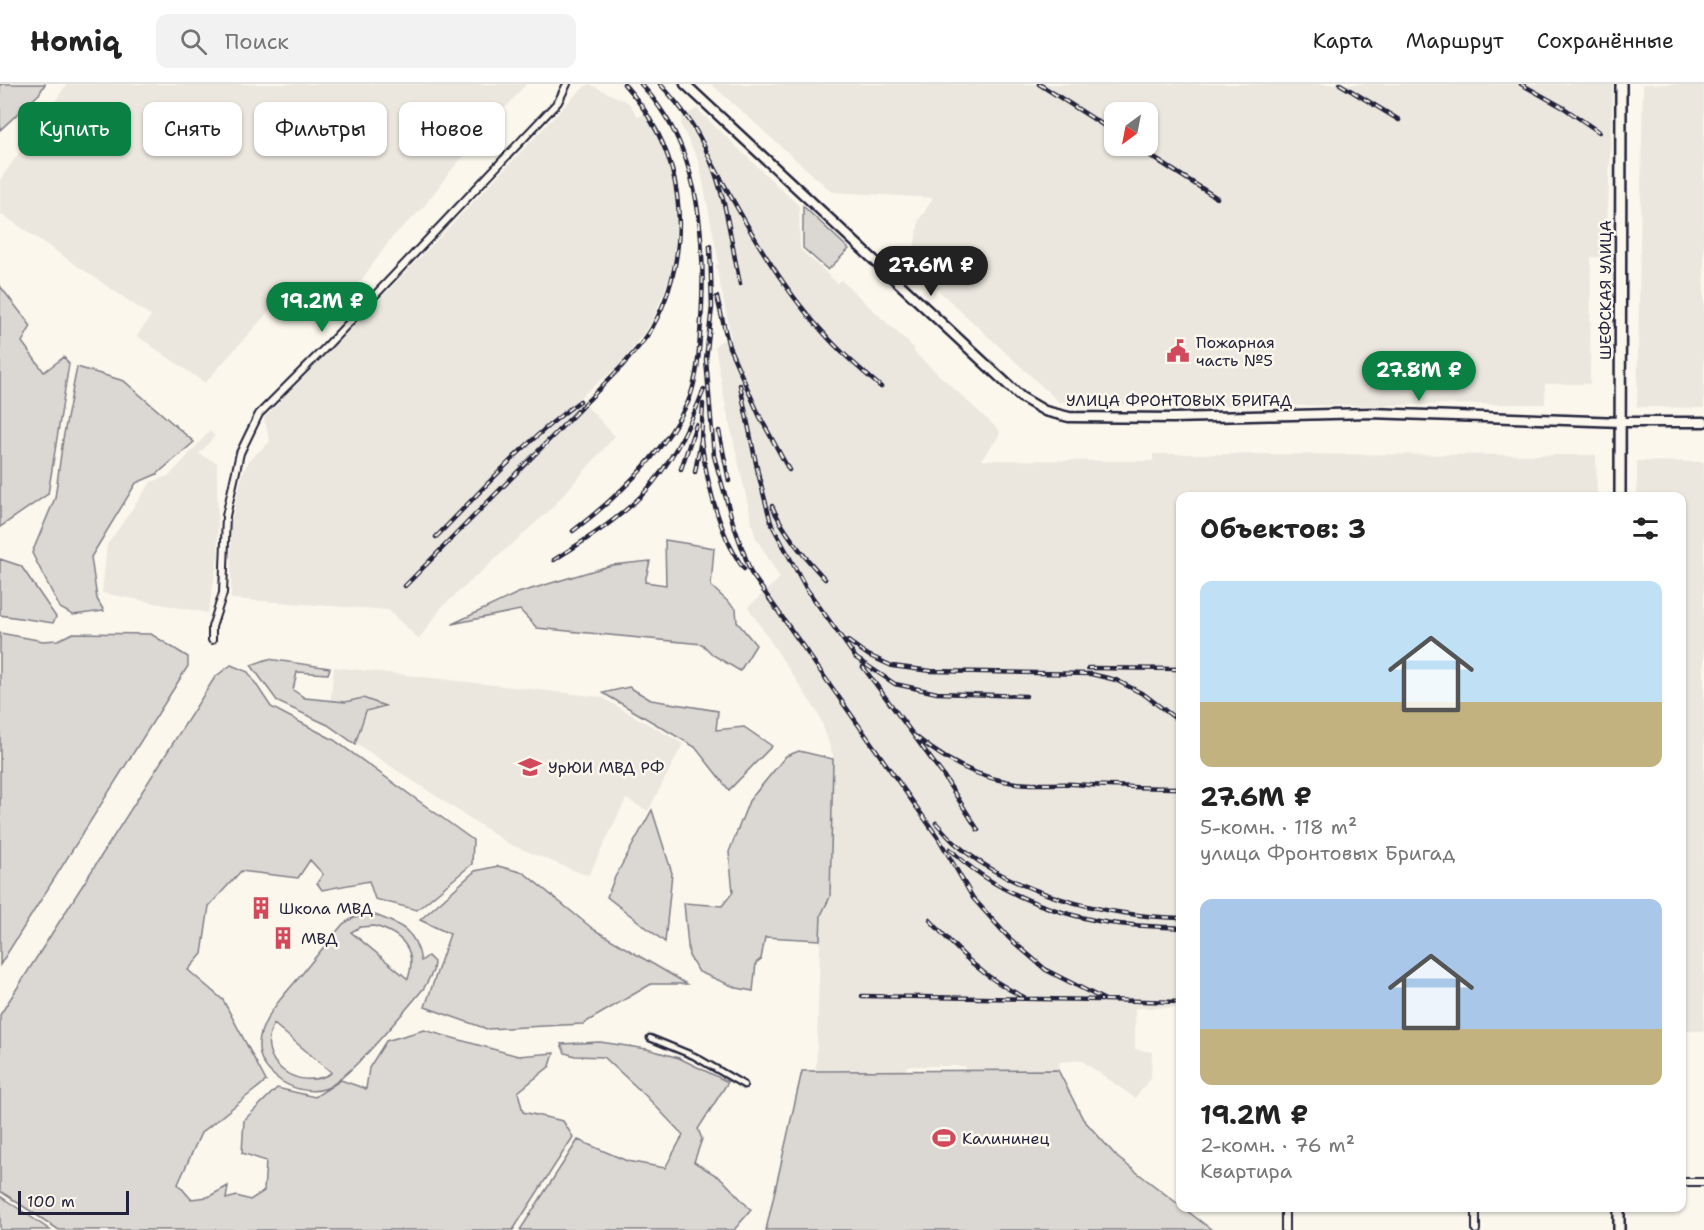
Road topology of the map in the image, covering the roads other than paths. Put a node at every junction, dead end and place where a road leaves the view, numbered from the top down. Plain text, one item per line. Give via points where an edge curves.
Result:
1 (567, 84) edge
2 (685, 84) edge
3 (1621, 84) edge
4 (1621, 422) junction
5 (1704, 423) edge
6 (1620, 492) edge
7 (212, 640) dead end
8 (650, 1038) dead end
9 (744, 1085) dead end
10 (1686, 1182) edge
11 (1704, 1182) edge
12 (1285, 1212) edge
13 (1476, 1212) edge
14 (1619, 1212) edge
15 (1285, 1230) edge
16 (1476, 1230) edge
17 (1619, 1230) edge

1 - 7 street via 558,102 259,414 240,453 226,516 223,593
2 - 4 main road, УЛИЦА ФРОНТОВЫХ БРИГАД via 1013,389 1045,411 1070,417 1370,413
3 - 4 main road, ШЕФСКАЯ УЛИЦА
4 - 5 main road
4 - 6 main road, ШЕФСКАЯ УЛИЦА
8 - 9 street via 694,1056
10 - 11 street
12 - 15 street
13 - 16 street
14 - 17 main road

